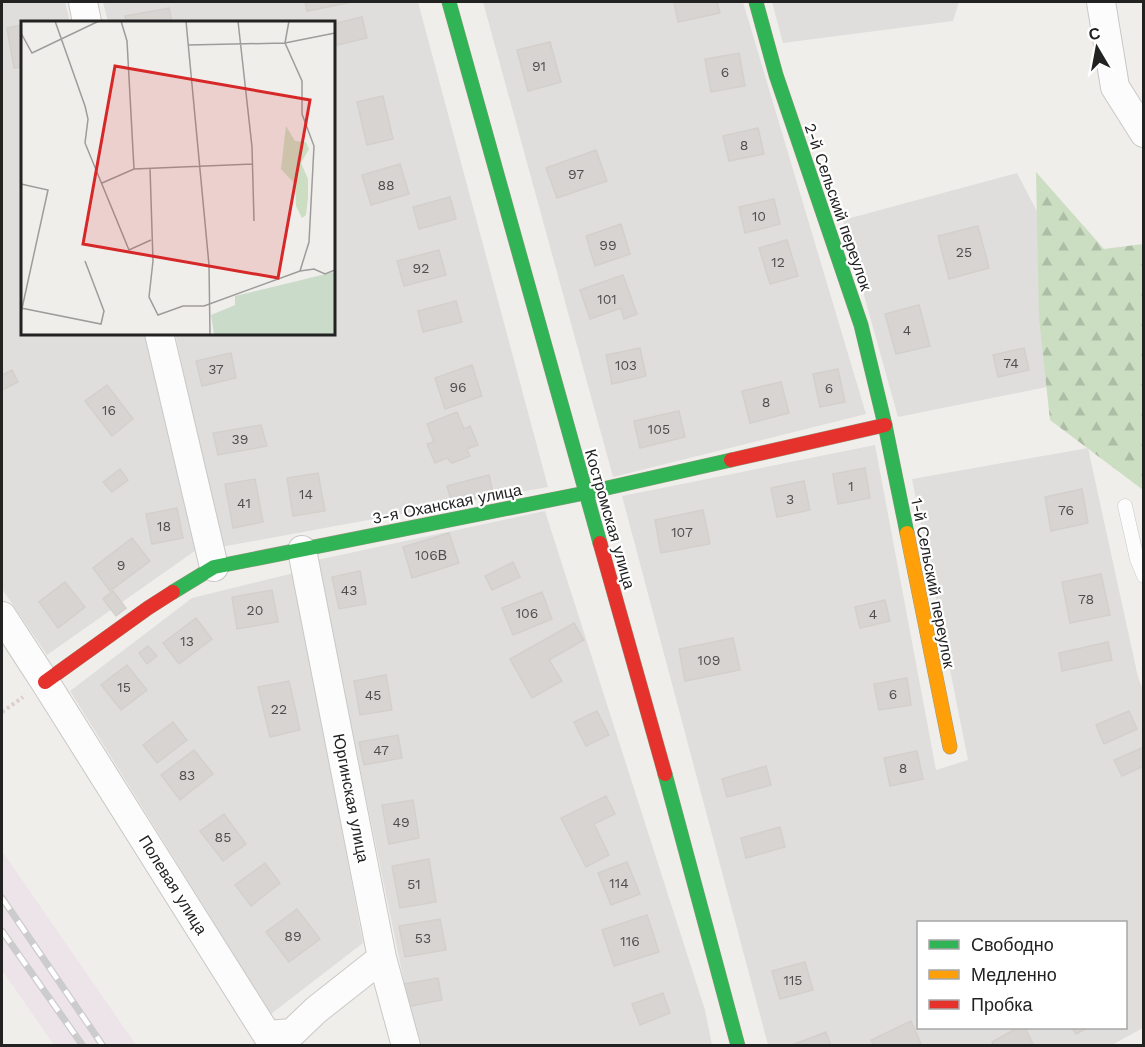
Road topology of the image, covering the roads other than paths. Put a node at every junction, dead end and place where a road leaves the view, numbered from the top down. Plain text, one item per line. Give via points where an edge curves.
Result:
1 (83, 2) edge
2 (449, 2) edge
3 (756, 2) edge
4 (1101, 2) edge
5 (87, 21) edge
6 (1143, 133) edge
7 (159, 334) edge
8 (885, 425) junction
9 (585, 494) junction
10 (1125, 506) dead end
11 (302, 550) junction
12 (213, 567) junction
13 (1143, 576) edge
14 (2, 616) edge
15 (45, 682) junction
16 (950, 747) dead end
17 (382, 958) junction
18 (406, 1046) edge
19 (738, 1046) edge

1 - 5 street
2 - 9 street, Костромская улица
3 - 8 street, 2-й Сельский переулок via 776,75 861,325
4 - 6 street via 1115,87
7 - 12 street
8 - 9 street, 3-я Оханская улица
8 - 16 street, 1-й Сельский переулок
9 - 11 street, 3-я Оханская улица
9 - 19 street, Костромская улица via 692,868
10 - 13 lane
11 - 12 street, 3-я Оханская улица
11 - 17 street, Юргинская улица
12 - 15 street, 3-я Оханская улица
14 - 15 street, Полевая улица
15 - 17 street, Полевая улица via 267,1035 292,1033
17 - 18 street, Юргинская улица

